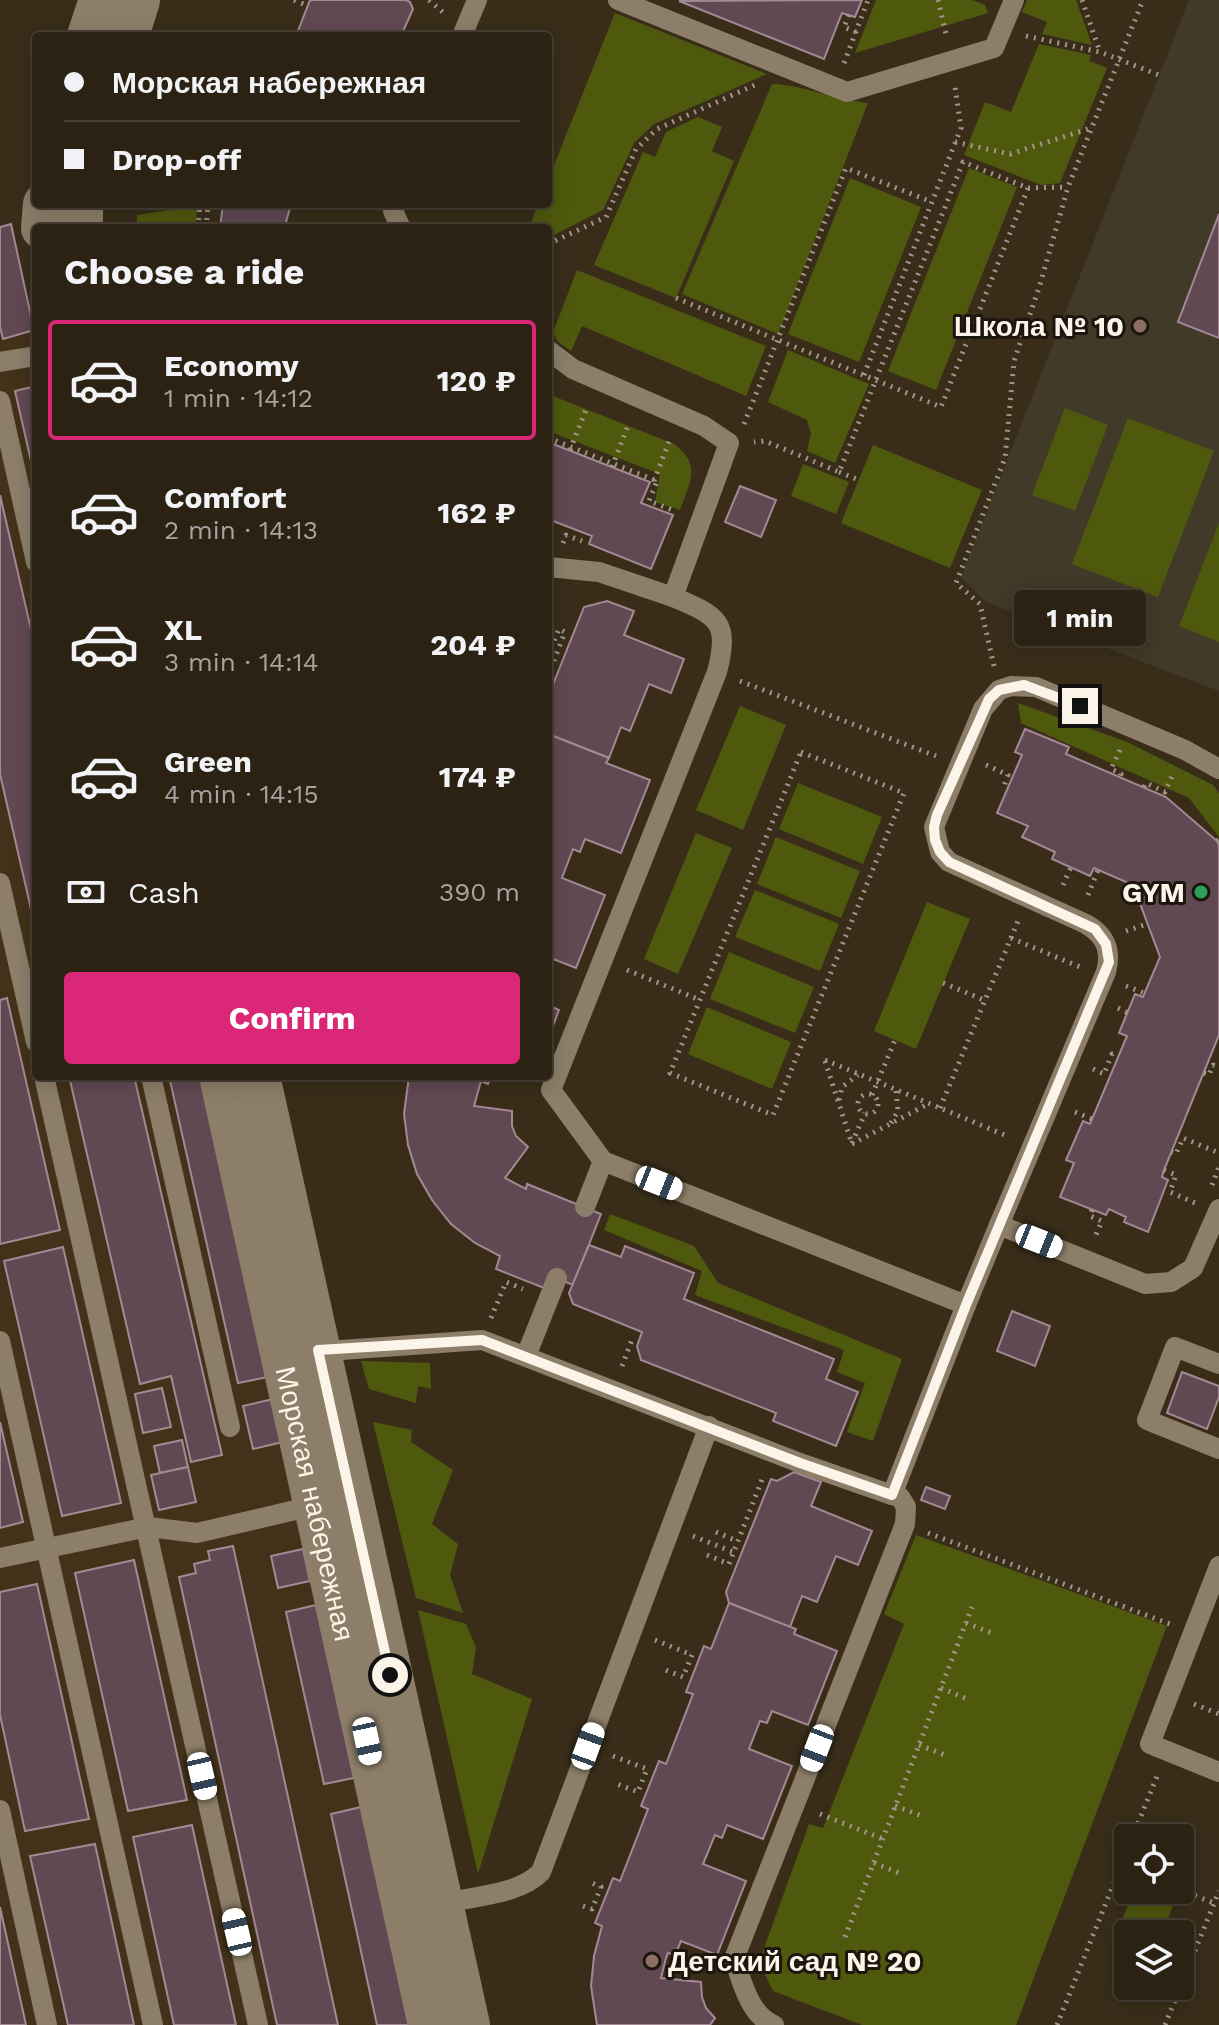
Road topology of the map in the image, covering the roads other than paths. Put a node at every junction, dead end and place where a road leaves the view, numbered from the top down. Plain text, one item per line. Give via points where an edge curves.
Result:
1 (101, 0) edge
2 (138, 0) edge
3 (477, 0) edge
4 (618, 0) edge
5 (1014, 0) edge
6 (90, 32) edge
7 (128, 32) edge
8 (464, 32) edge
9 (552, 353) edge
10 (32, 357) edge
11 (0, 362) edge
12 (1, 407) edge
13 (32, 544) edge
14 (552, 567) edge
15 (673, 597) junction
16 (1219, 769) edge
17 (0, 883) edge
18 (32, 1024) edge
19 (45, 1080) edge
20 (152, 1080) edge
21 (234, 1080) edge
22 (603, 1161) junction
23 (585, 1207) dead end
24 (1213, 1209) edge
25 (999, 1225) junction
26 (557, 1278) dead end
27 (966, 1305) junction
28 (0, 1341) edge
29 (300, 1354) junction
30 (526, 1356) junction
31 (1219, 1364) edge
32 (709, 1426) junction
33 (230, 1427) dead end
34 (1219, 1448) edge
35 (892, 1495) junction
36 (333, 1502) junction
37 (146, 1528) junction
38 (47, 1548) junction
39 (0, 1558) edge
40 (1219, 1566) edge
41 (1219, 1772) edge
42 (0, 1810) edge
43 (423, 1908) junction
44 (47, 2025) edge
45 (153, 2025) edge
46 (258, 2025) edge
47 (430, 2025) edge
48 (468, 2025) edge
49 (774, 2025) edge

1 - 6 street
2 - 7 street
3 - 8 lane
4 - 5 lane via 847,92 994,48
9 - 15 lane via 573,369 704,426 729,443
10 - 11 lane
12 - 13 lane
14 - 15 lane via 599,572
15 - 22 lane via 705,610 719,624 724,643 717,672 551,1090
16 - 25 lane via 1036,687 999,690 983,709 934,827 940,852 958,868 1086,924 1102,936 1109,962
17 - 18 lane
19 - 37 lane
20 - 33 lane
21 - 29 street, Морская набережная
22 - 23 lane
22 - 27 lane
24 - 25 lane via 1193,1268 1171,1282 1145,1284
25 - 27 lane
26 - 30 lane
27 - 35 lane
28 - 38 lane
29 - 30 lane via 482,1340
29 - 36 street, Морская набережная
30 - 32 lane
31 - 34 lane via 1175,1347 1147,1420
32 - 35 lane
32 - 43 lane via 541,1872 517,1889
35 - 49 lane via 906,1507 905,1524 734,1959 745,1991 764,2021
36 - 37 lane via 197,1533
36 - 43 street, Морская набережная
37 - 38 lane
37 - 46 lane
38 - 39 lane
38 - 45 lane
40 - 41 lane via 1150,1744
42 - 44 lane
43 - 47 street, Морская набережная
43 - 48 street, Морская набережная

